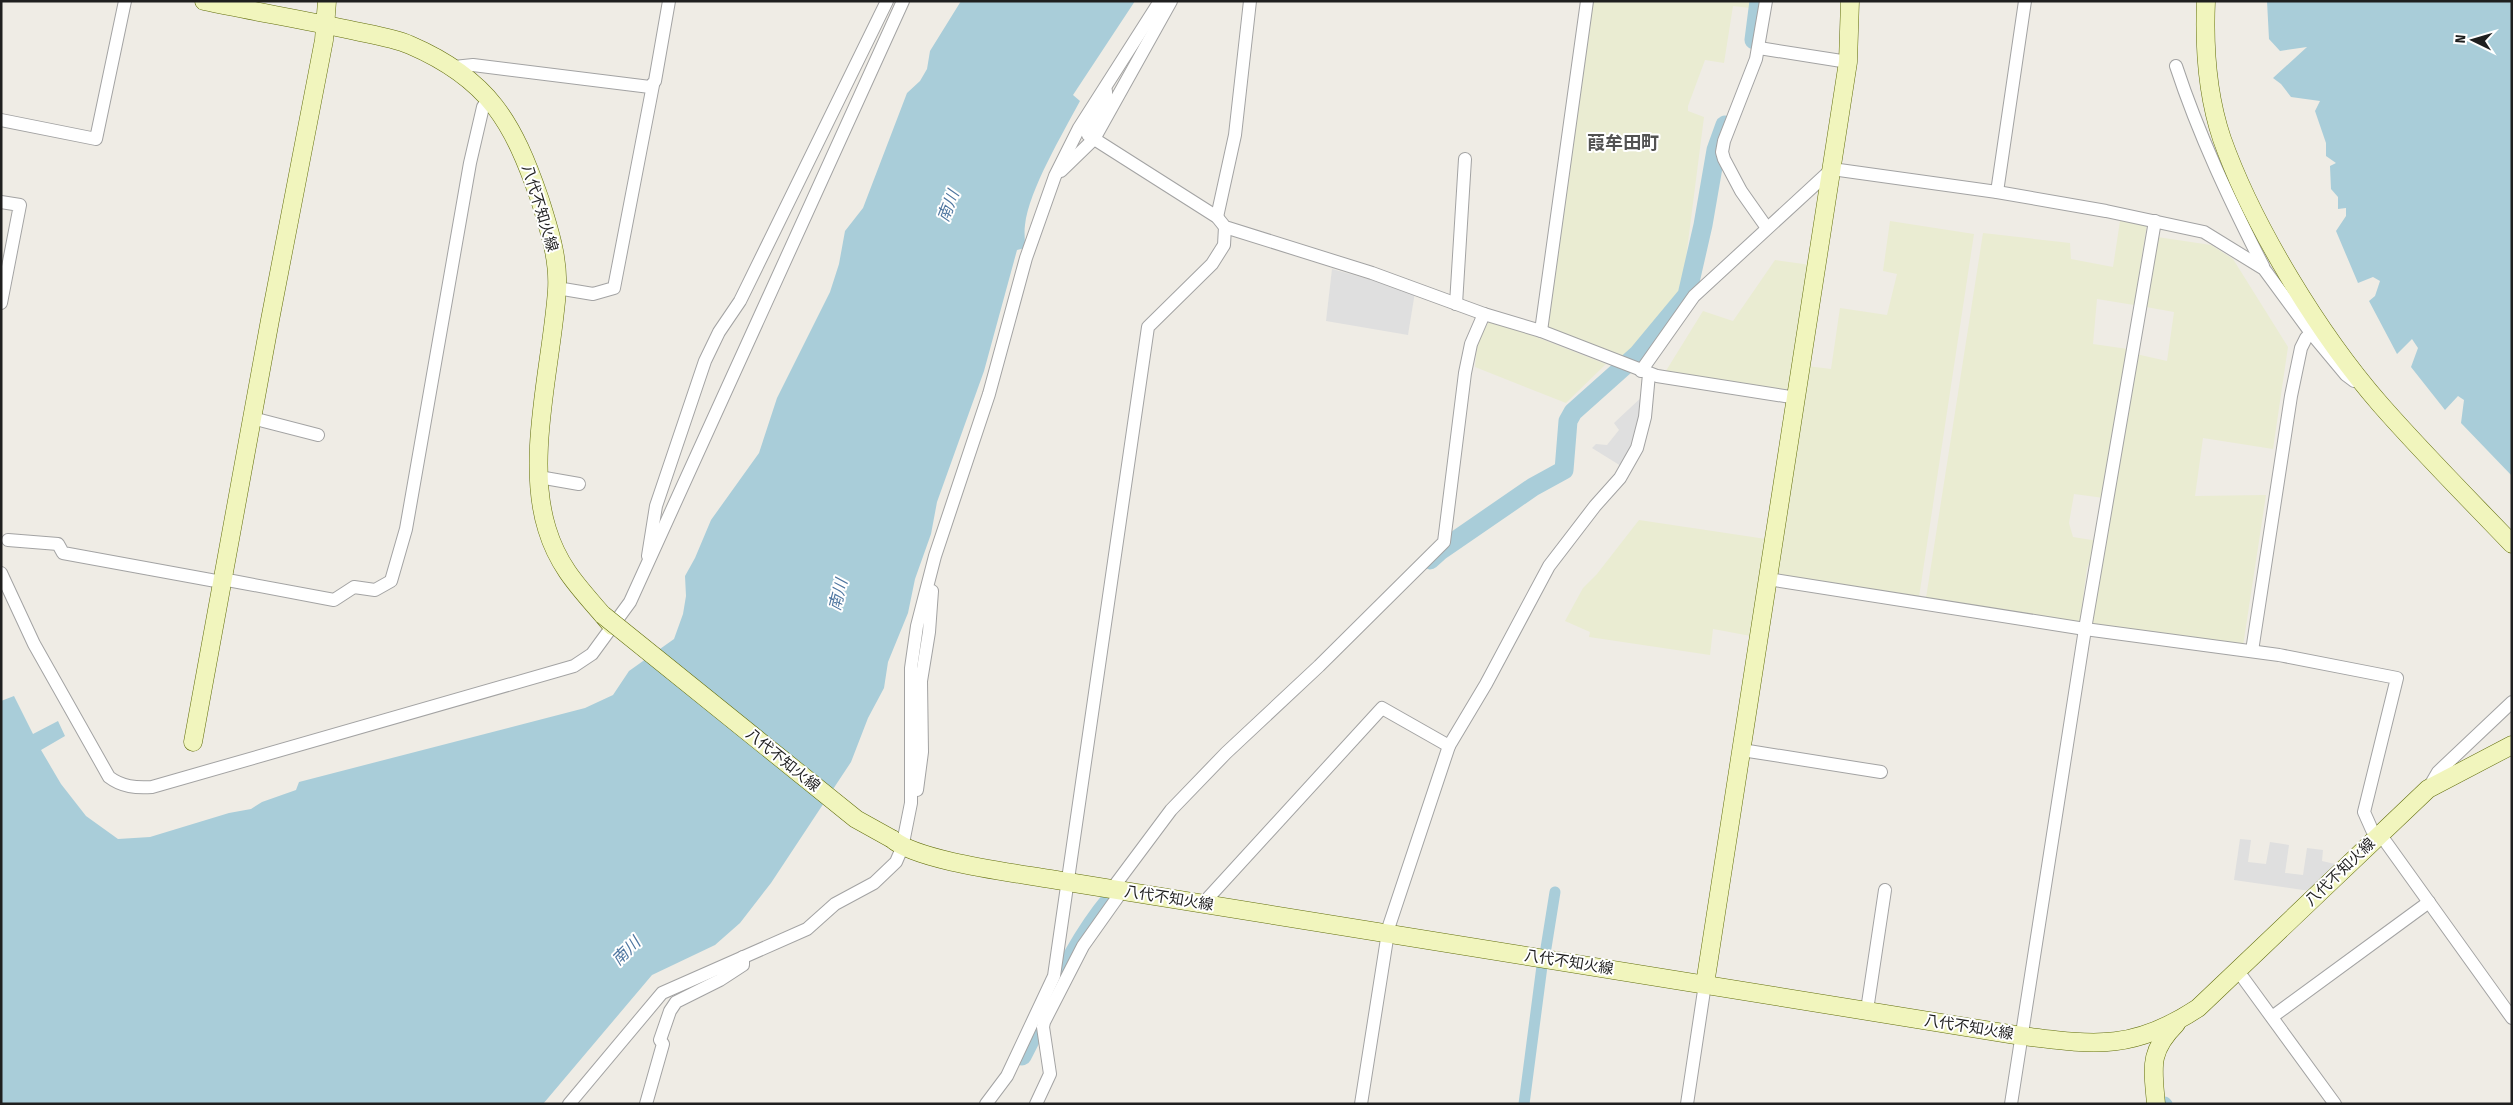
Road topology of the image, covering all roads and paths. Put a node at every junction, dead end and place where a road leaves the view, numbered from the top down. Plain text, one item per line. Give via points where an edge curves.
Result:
1 (125, 1) edge
2 (204, 1) edge
3 (327, 1) edge
4 (669, 1) edge
5 (887, 1) edge
6 (903, 1) edge
7 (1160, 1) edge
8 (1171, 1) edge
9 (1250, 1) edge
10 (1587, 1) edge
11 (1766, 1) edge
12 (1850, 1) edge
13 (2025, 1) edge
14 (2206, 1) edge
15 (325, 25) junction
16 (1759, 48) junction
17 (1848, 62) junction
18 (2176, 66) dead end
19 (454, 67) junction
20 (1107, 83) junction
21 (653, 85) junction
22 (489, 98) junction
23 (1, 120) edge
24 (1094, 140) junction
25 (1465, 159) dead end
26 (1832, 169) junction
27 (1056, 176) junction
28 (1997, 192) junction
29 (1, 202) edge
30 (2155, 221) junction
31 (1221, 222) junction
32 (1767, 228) junction
33 (2264, 268) junction
34 (557, 288) junction
35 (2, 303) edge
36 (1456, 304) junction
37 (1484, 314) junction
38 (1541, 331) junction
39 (2311, 333) junction
40 (1641, 371) junction
41 (2363, 383) junction
42 (1797, 398) junction
43 (252, 418) junction
44 (318, 435) dead end
45 (539, 477) junction
46 (579, 484) dead end
47 (8, 540) dead end
48 (2512, 544) edge
49 (648, 565) junction
50 (1, 573) edge
51 (222, 579) junction
52 (1768, 579) junction
53 (608, 621) junction
54 (2084, 629) junction
55 (2252, 651) junction
56 (2512, 702) edge
57 (193, 742) dead end
58 (2512, 745) edge
59 (1449, 746) junction
60 (1742, 750) junction
61 (1881, 772) dead end
62 (2428, 789) junction
63 (2380, 834) junction
64 (897, 843) junction
65 (1068, 882) junction
66 (1117, 890) junction
67 (1885, 890) dead end
68 (2429, 902) junction
69 (1206, 904) junction
70 (1388, 934) junction
71 (743, 957) junction
72 (2238, 971) junction
73 (1705, 984) junction
74 (1867, 1010) junction
75 (2272, 1017) junction
76 (2512, 1018) edge
77 (2178, 1022) junction
78 (2022, 1036) junction
79 (2117, 1042) junction
80 (2153, 1059) junction
81 (569, 1104) edge
82 (646, 1104) edge
83 (986, 1104) edge
84 (1036, 1104) edge
85 (1361, 1104) edge
86 (1687, 1104) edge
87 (2011, 1104) edge
88 (2156, 1104) edge
89 (2334, 1104) edge

1 - 23 street via 96,139
2 - 15 main road, 八代不知火線
3 - 15 main road
4 - 21 street
5 - 49 street via 740,301 719,332 705,361 656,506
6 - 49 street
7 - 20 street
8 - 24 street
9 - 31 street via 1235,135
10 - 38 street
11 - 16 street
12 - 17 main road
13 - 28 street
14 - 41 main road via 2208,79 2226,146 2243,188 2275,252 2323,329
15 - 19 main road, 八代不知火線 via 407,44
15 - 43 main road
16 - 17 street
16 - 32 street via 1722,152 1741,191
17 - 26 main road
18 - 33 street via 2225,192
19 - 21 street via 473,65 646,87
19 - 22 main road, 八代不知火線
20 - 24 street via 1106,99 1088,135
20 - 27 street via 1079,128
21 - 34 street via 614,288 593,294
22 - 34 main road, 八代不知火線 via 514,134 528,168 552,242
22 - 51 street via 483,107 470,163 406,529 391,581 375,590 354,587 334,600
24 - 27 street
24 - 31 street
25 - 36 street
26 - 28 street
26 - 32 street
26 - 42 main road
27 - 64 street via 1026,258 989,394 917,626 911,668 911,803
28 - 30 street
29 - 35 street via 20,205
30 - 33 street via 2204,232
30 - 54 street
31 - 36 street
31 - 65 street via 1224,245 1212,264 1148,327
32 - 40 street via 1694,296
33 - 39 street
34 - 45 main road, 八代不知火線 via 540,437
36 - 37 street
37 - 38 street
37 - 66 street via 1471,344 1465,373 1444,542 1171,810
38 - 40 street
39 - 41 street via 2346,376 2358,384
39 - 55 street via 2301,348 2291,396
40 - 42 street
40 - 59 street via 1645,418 1637,448 1620,478 1594,506 1549,566
41 - 48 main road
42 - 52 main road
43 - 44 street
43 - 51 main road
45 - 46 street
45 - 53 main road, 八代不知火線 via 546,528 558,560 576,586
47 - 51 street via 58,544 63,553 216,582
49 - 53 street via 630,602
50 - 53 street via 34,644 109,777 136,788 152,787 574,666 592,654
51 - 57 main road
52 - 54 street
52 - 60 main road
53 - 64 main road, 八代不知火線, bridge via 856,818
54 - 55 street
54 - 78 street
55 - 63 street via 2397,678 2364,812 2372,830
56 - 62 street via 2438,772
58 - 62 main road, 八代不知火線
59 - 69 street via 1382,708 1250,850
59 - 70 street
60 - 61 street
60 - 73 main road
62 - 63 main road, 八代不知火線
63 - 68 street
63 - 72 main road, 八代不知火線
64 - 65 main road, 八代不知火線 via 945,860
64 - 71 street via 896,862 874,883 835,904 807,929
65 - 66 main road, 八代不知火線
65 - 83 street via 1054,976 1007,1076
66 - 69 main road, 八代不知火線
66 - 84 street via 1083,946 1042,1027 1050,1074
67 - 74 street
68 - 75 street
68 - 76 street
69 - 70 main road, 八代不知火線
70 - 73 main road, 八代不知火線
70 - 85 street
71 - 81 street via 662,993
71 - 82 street via 743,965 676,1002 670,1011
72 - 75 street
72 - 77 main road, 八代不知火線
73 - 74 main road, 八代不知火線
73 - 86 street
74 - 78 main road, 八代不知火線
75 - 89 street
77 - 79 main road, 八代不知火線
77 - 80 main road via 2166,1034
78 - 79 main road, 八代不知火線 via 2089,1044
78 - 87 street
79 - 80 main road via 2146,1048
80 - 88 main road

